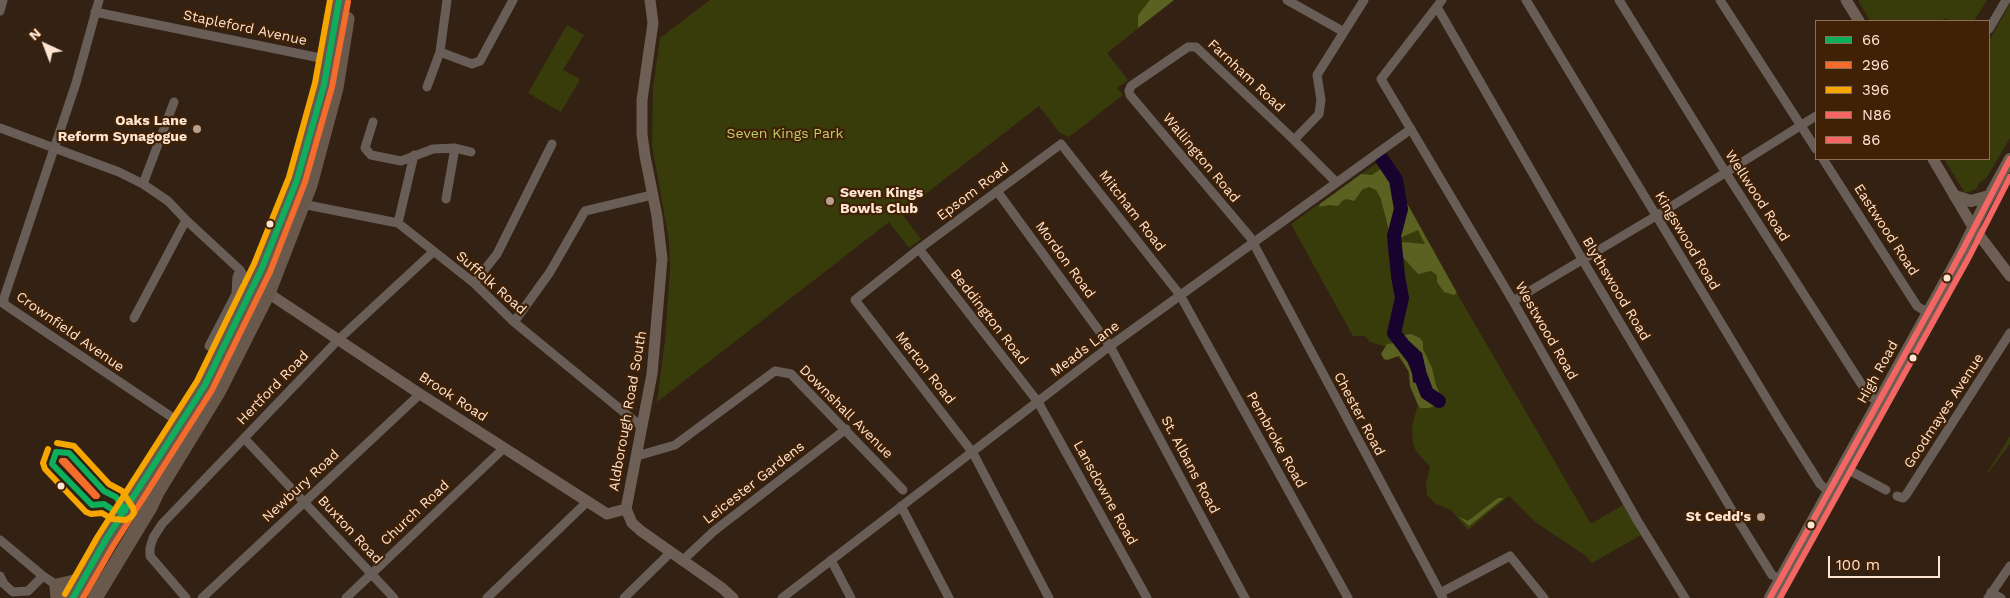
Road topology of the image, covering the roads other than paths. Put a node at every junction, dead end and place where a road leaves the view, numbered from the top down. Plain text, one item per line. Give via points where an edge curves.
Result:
1 (3, 0) edge
2 (99, 0) edge
3 (339, 0) edge
4 (350, 0) edge
5 (447, 0) edge
6 (513, 0) edge
7 (650, 0) edge
8 (1364, 0) edge
9 (1526, 0) edge
10 (1619, 0) edge
11 (1720, 0) edge
12 (1846, 0) edge
13 (2006, 0) edge
14 (1293, 1) edge
15 (1439, 3) edge
16 (0, 11) edge
17 (96, 12) junction
18 (1858, 20) edge
19 (1990, 27) edge
20 (1344, 32) junction
21 (440, 52) junction
22 (330, 60) junction
23 (427, 87) dead end
24 (1129, 91) joint
25 (174, 102) dead end
26 (1815, 117) edge
27 (373, 122) dead end
28 (1801, 126) junction
29 (0, 128) edge
30 (1411, 129) junction
31 (1294, 140) junction
32 (552, 144) dead end
33 (1061, 144) joint
34 (1815, 147) edge
35 (54, 148) junction
36 (455, 148) junction
37 (471, 152) dead end
38 (414, 156) junction
39 (2010, 159) edge
40 (1824, 160) edge
41 (1934, 160) edge
42 (1726, 173) junction
43 (1336, 182) junction
44 (143, 184) junction
45 (997, 190) junction
46 (652, 196) junction
47 (1955, 196) junction
48 (1989, 196) junction
49 (446, 199) dead end
50 (302, 204) junction
51 (1656, 216) junction
52 (186, 220) junction
53 (398, 223) junction
54 (1973, 227) junction
55 (1253, 242) junction
56 (920, 249) junction
57 (433, 252) junction
58 (1582, 259) junction
59 (262, 268) junction
60 (240, 270) junction
61 (2010, 276) edge
62 (474, 283) junction
63 (252, 290) junction
64 (268, 293) junction
65 (1180, 295) junction
66 (855, 300) joint
67 (1513, 300) junction
68 (1928, 313) junction
69 (134, 318) dead end
70 (514, 322) junction
71 (2010, 333) edge
72 (340, 339) junction
73 (209, 346) dead end
74 (1110, 346) junction
75 (420, 394) junction
76 (1038, 402) junction
77 (1879, 402) junction
78 (182, 424) junction
79 (642, 427) junction
80 (846, 429) junction
81 (244, 438) junction
82 (504, 448) junction
83 (972, 453) junction
84 (637, 456) junction
85 (1843, 467) junction
86 (903, 490) dead end
87 (1886, 490) dead end
88 (157, 492) junction
89 (1829, 492) junction
90 (1897, 496) dead end
91 (304, 501) junction
92 (588, 501) junction
93 (901, 506) junction
94 (626, 509) junction
95 (127, 513) junction
96 (135, 532) junction
97 (0, 540) edge
98 (670, 553) junction
99 (682, 560) junction
100 (831, 560) junction
101 (2010, 566) edge
102 (371, 573) junction
103 (0, 576) edge
104 (43, 576) junction
105 (1780, 579) junction
106 (58, 592) edge
107 (83, 595) edge
108 (1989, 595) edge
109 (1442, 596) edge
110 (186, 598) edge
111 (202, 598) edge
112 (346, 598) edge
113 (394, 598) edge
114 (487, 598) edge
115 (624, 598) edge
116 (733, 598) edge
117 (782, 598) edge
118 (851, 598) edge
119 (949, 598) edge
120 (1048, 598) edge
121 (1146, 598) edge
122 (1246, 598) edge
123 (1348, 598) edge
124 (1544, 598) edge
125 (1685, 598) edge
126 (1770, 598) edge
127 (2000, 598) edge

1 - 16 street
2 - 17 street
3 - 22 highway
4 - 50 highway via 336,88
5 - 21 street
6 - 21 street via 480,61 472,64
7 - 46 street, Aldborough Road South via 653,23 642,100 642,134
8 - 20 street
9 - 51 street, Kingswood Road
10 - 42 street, Wellwood Road
11 - 28 street
12 - 18 street
13 - 19 street
14 - 20 street
15 - 30 street, Westwood Road via 1381,79
15 - 58 street, Blythswood Road
17 - 22 street, Stapleford Avenue
17 - 35 street
20 - 31 street via 1317,75 1321,100 1319,114
21 - 23 street
22 - 59 highway via 297,180
24 - 31 street, Farnham Road via 1131,86 1192,46
24 - 55 street, Wallington Road
25 - 44 street
26 - 28 street
27 - 38 street via 365,148 371,155 401,161
28 - 34 street
28 - 42 street
29 - 35 street
30 - 43 street, Meads Lane
30 - 67 street, Westwood Road
31 - 43 street, Farnham Road
32 - 62 street via 497,254
33 - 45 street, Epsom Road
33 - 65 street, Mitcham Road
35 - 44 street
35 - 78 street, Crownfield Avenue via 4,304
36 - 37 street
36 - 38 street
36 - 49 street
38 - 53 street
39 - 48 main road, High Road
40 - 68 street, Eastwood Road via 1917,306
41 - 47 street
42 - 51 street
42 - 77 street, Wellwood Road via 1869,396
43 - 55 street, Meads Lane
44 - 52 street via 168,201
45 - 56 street, Epsom Road
45 - 74 street, Mordon Road
46 - 70 street via 585,211 550,272
46 - 79 street, Aldborough Road South via 662,259 652,374
47 - 48 main road via 1971,201
47 - 54 street
48 - 54 main road, High Road
50 - 53 street, Suffolk Road
50 - 64 highway
51 - 58 street
51 - 89 street, Kingswood Road via 1820,484
52 - 60 street
52 - 69 street
53 - 57 street, Suffolk Road
54 - 61 street
54 - 68 main road, High Road
55 - 65 street, Meads Lane
55 - 109 street, Chester Road
56 - 66 street, Epsom Road
56 - 76 street, Beddington Road
57 - 62 street, Suffolk Road
57 - 72 street, Hertford Road
58 - 67 street
58 - 105 street, Blythswood Road via 1772,575
59 - 60 street via 248,272
59 - 63 highway
60 - 63 street
60 - 73 street via 236,294
62 - 70 street, Suffolk Road
63 - 78 highway
64 - 72 street, Brook Road
64 - 88 highway via 218,392
65 - 74 street, Meads Lane
65 - 123 street, Pembroke Road
66 - 83 street, Merton Road
67 - 125 street, Westwood Road
68 - 77 main road, High Road
70 - 79 street, Suffolk Road
71 - 90 street, Goodmayes Avenue via 1906,495 1903,498
72 - 75 street, Brook Road
72 - 81 street, Hertford Road
74 - 76 street, Meads Lane
74 - 122 street, St. Albans Road
75 - 82 street, Brook Road
75 - 91 street, Newbury Road
76 - 83 street, Meads Lane
76 - 121 street, Lansdowne Road
77 - 85 main road, High Road
78 - 95 highway
79 - 84 street, Aldborough Road South
80 - 84 street, Downshall Avenue via 791,374 775,371 675,444
80 - 86 street, Downshall Avenue
80 - 99 street, Leicester Gardens via 714,531
81 - 91 street, Buxton Road
81 - 110 street, Hertford Road via 162,524 153,538 150,556
82 - 92 street, Brook Road
82 - 102 street, Church Road
83 - 93 street, Meads Lane
83 - 120 street, Merton Road
84 - 94 street, Aldborough Road South
85 - 87 street
85 - 89 main road, High Road
88 - 95 highway
88 - 96 highway
89 - 105 main road, High Road
91 - 102 street, Buxton Road
91 - 111 street, Newbury Road
92 - 94 street, Brook Road via 607,514
92 - 114 street
93 - 100 street, Meads Lane
93 - 119 street
94 - 98 street, Aldborough Road South via 632,524
95 - 96 highway
95 - 107 highway via 96,557
96 - 107 highway via 114,567
97 - 104 street
98 - 99 street, Aldborough Road South
98 - 115 street
99 - 116 street, Aldborough Road South
100 - 117 street, Meads Lane
100 - 118 street
101 - 108 street
102 - 112 street, Church Road
102 - 113 street, Buxton Road
103 - 104 street via 12,592 28,591
104 - 106 street
105 - 126 main road, High Road
106 - 107 highway
108 - 127 street
109 - 124 street via 1510,556

